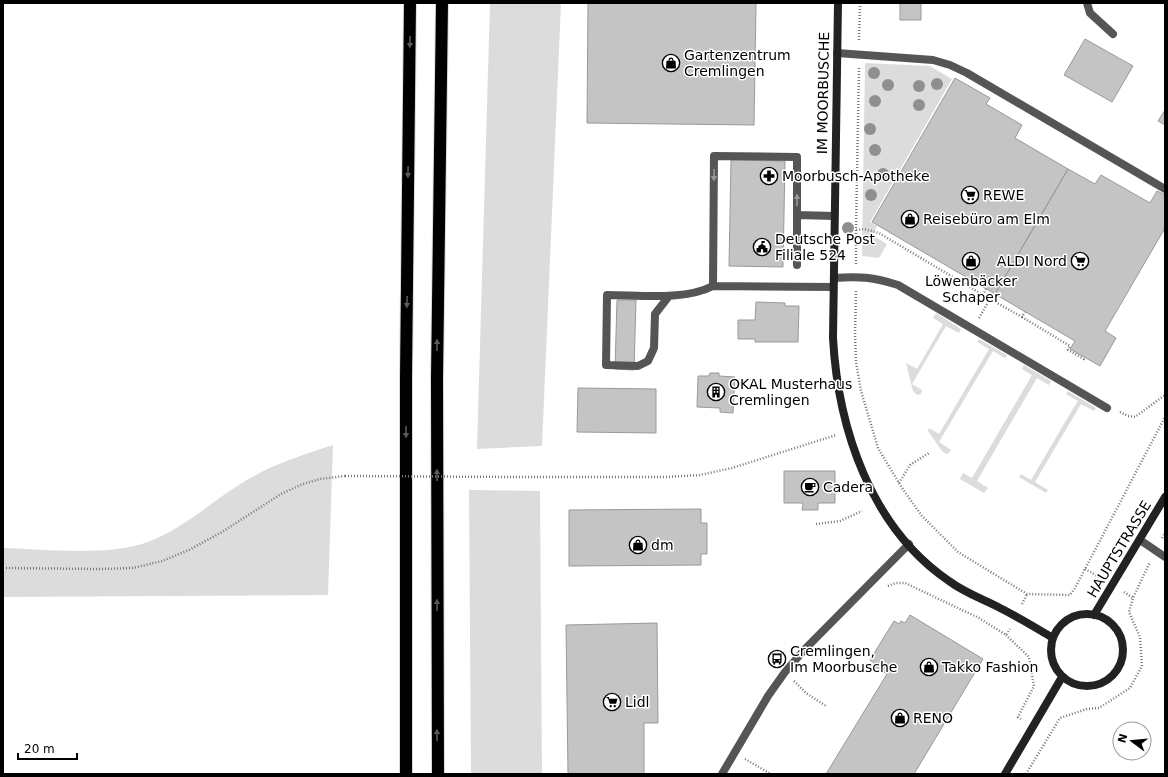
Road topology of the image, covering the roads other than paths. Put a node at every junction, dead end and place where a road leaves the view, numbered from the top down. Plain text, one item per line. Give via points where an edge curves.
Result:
1 (410, 3) edge
2 (442, 3) edge
3 (838, 3) edge
4 (1087, 3) edge
5 (1113, 34) dead end
6 (837, 53) junction
7 (1165, 189) edge
8 (797, 215) junction
9 (834, 216) junction
10 (797, 265) dead end
11 (834, 278) junction
12 (713, 286) junction
13 (833, 287) junction
14 (669, 296) junction
15 (1106, 408) road end
16 (1165, 497) edge
17 (1140, 540) junction
18 (909, 544) junction
19 (1165, 556) edge
20 (1094, 615) junction
21 (1053, 638) junction
22 (1062, 677) junction
23 (406, 774) edge
24 (438, 774) edge
25 (722, 774) edge
26 (1005, 774) edge

1 -> 23 highway via 406,377
24 -> 2 highway via 437,378
3 - 6 street, IM MOORBUSCHE
4 - 5 street via 1090,13
6 - 7 street via 933,60 950,65
6 - 9 street, IM MOORBUSCHE
8 - 9 street
8 - 10 street
8 -> 12 street via 797,157 714,156
9 - 11 street, IM MOORBUSCHE
11 - 13 street, IM MOORBUSCHE
11 - 15 street via 879,279 898,285
12 - 13 street
12 - 14 street via 695,293
13 - 18 street, IM MOORBUSCHE via 834,365 848,432 877,502
14 - 14 street via 607,295 606,365 638,366 648,361 654,348 655,314
16 - 17 street, HAUPTSTRASSE
17 - 19 street
17 - 20 street, HAUPTSTRASSE
18 - 21 street, IM MOORBUSCHE via 924,561 950,582
18 - 25 street via 785,672
20 - 21 street via 1077,615 1069,619 1062,624
20 - 22 street via 1111,623 1118,630 1123,648 1119,666 1107,680 1093,685 1079,685
21 - 22 street via 1052,659
22 - 26 street

